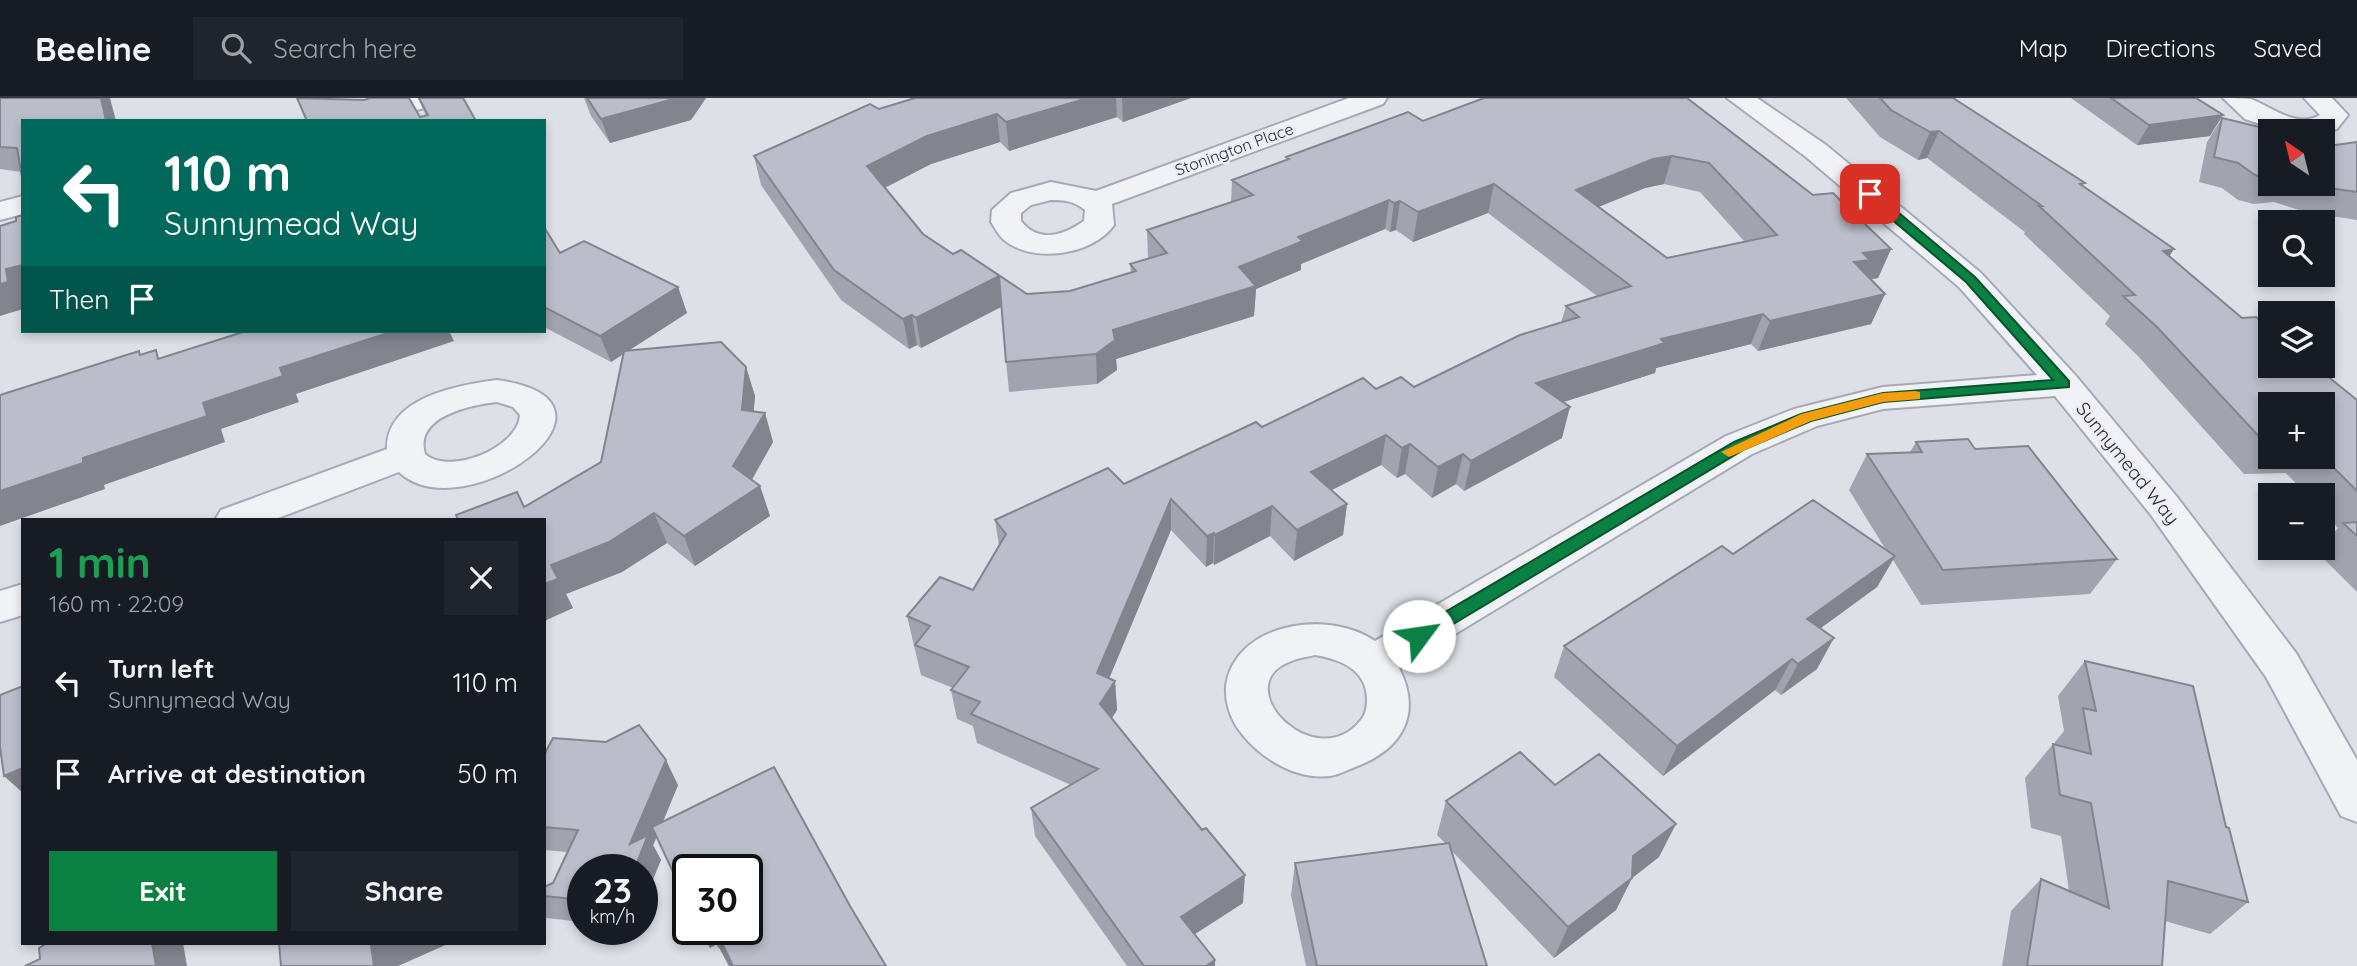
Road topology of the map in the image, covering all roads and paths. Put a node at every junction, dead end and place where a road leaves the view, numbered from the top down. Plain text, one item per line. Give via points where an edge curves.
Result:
1 (430, 98) edge
2 (1374, 98) edge
3 (1740, 98) edge
4 (2236, 98) edge
5 (2316, 98) edge
6 (351, 119) edge
7 (1094, 201) dead end
8 (21, 206) edge
9 (0, 211) edge
10 (2064, 384) junction
11 (407, 456) dead end
12 (239, 518) edge
13 (21, 600) edge
14 (0, 607) edge
15 (1373, 663) dead end
16 (2357, 802) edge

1 - 6 street
2 - 7 street, Stonington Place
3 - 10 street, Sunnymead Way via 1815,151 1970,280
4 - 5 street via 2265,118 2308,126 2326,124 2335,115
8 - 9 street
10 - 15 street via 1883,398 1806,417 1739,446
10 - 16 street, Sunnymead Way via 2164,506 2280,665
11 - 12 street
13 - 14 street

